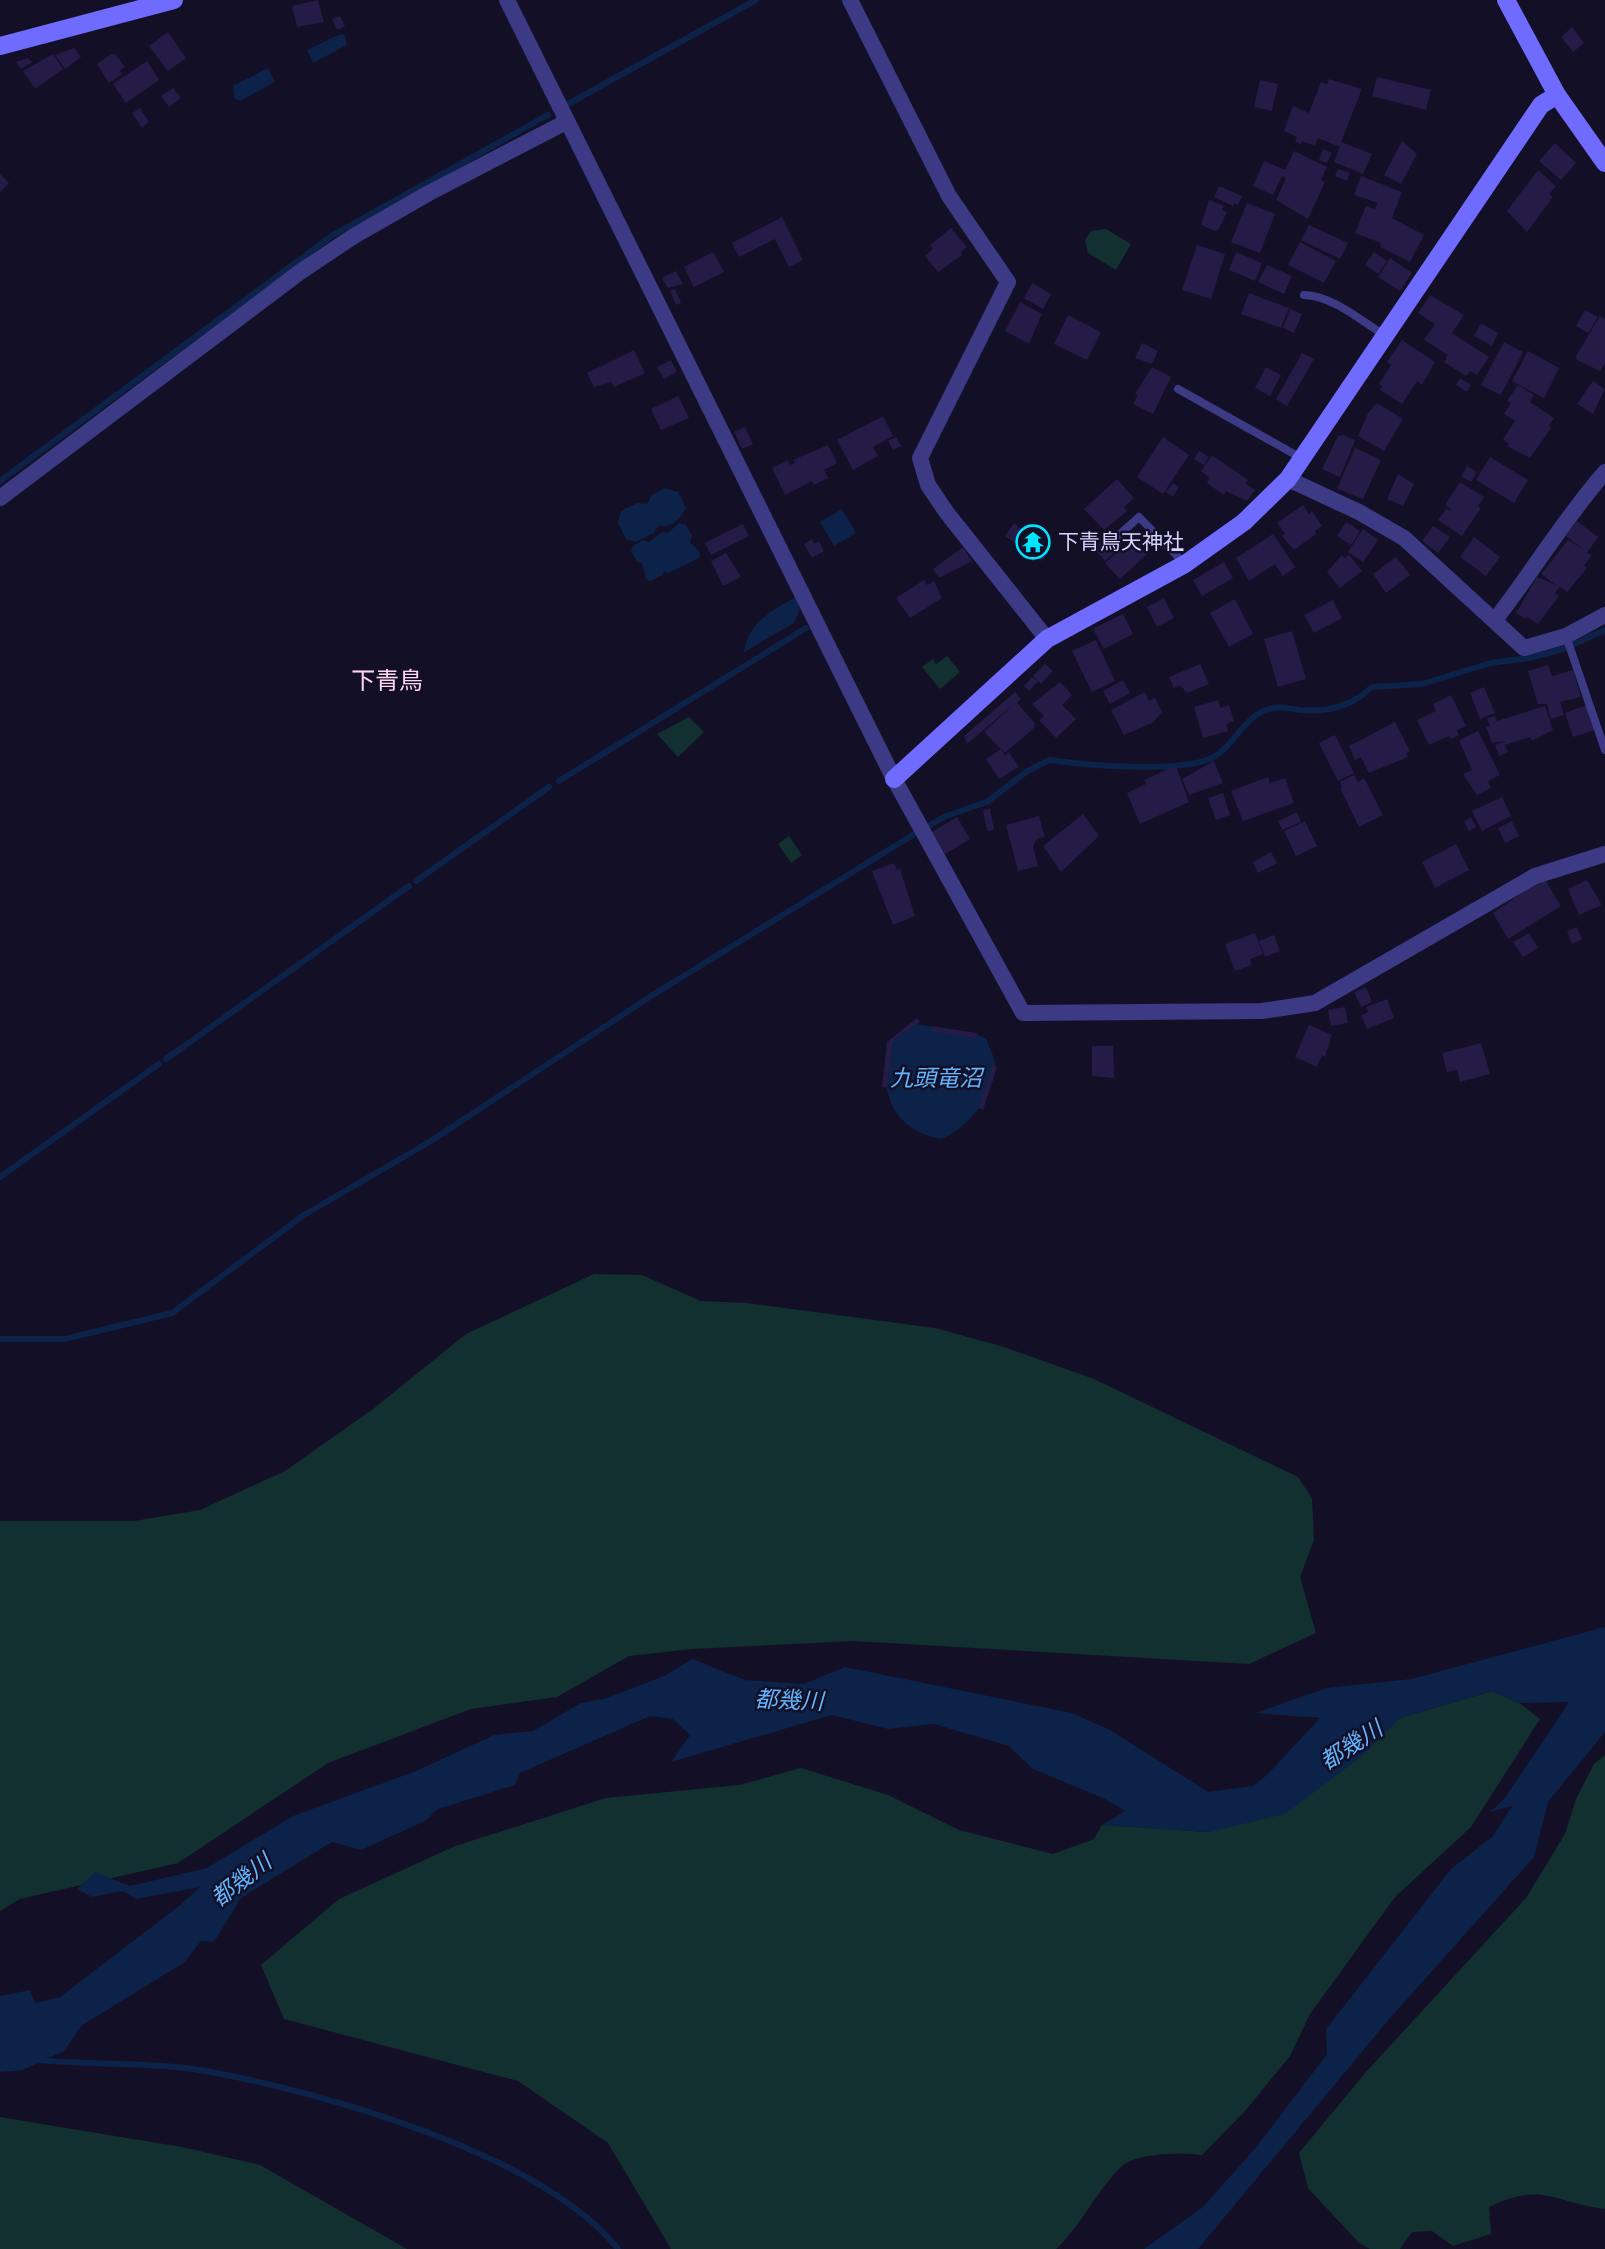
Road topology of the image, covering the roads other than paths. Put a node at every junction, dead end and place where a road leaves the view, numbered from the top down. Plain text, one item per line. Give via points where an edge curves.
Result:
1 (507, 0) edge
2 (850, 0) edge
3 (1506, 0) edge
4 (167, 1) edge
5 (0, 46) edge
6 (1557, 95) junction
7 (566, 122) junction
8 (1605, 163) edge
9 (1304, 295) dead end
10 (1384, 335) junction
11 (1178, 389) dead end
12 (1303, 459) junction
13 (1605, 472) edge
14 (1288, 479) junction
15 (0, 498) edge
16 (1119, 535) dead end
17 (1185, 564) junction
18 (1605, 615) edge
19 (1495, 620) junction
20 (1566, 636) junction
21 (1047, 639) junction
22 (1605, 750) edge
23 (894, 779) junction
24 (1605, 854) edge

1 - 7 street
2 - 21 street via 949,196 1008,282 919,458 928,485 947,513
3 - 6 street
4 - 5 street
6 - 8 street
6 - 10 street via 1541,105
7 - 15 street via 354,236
7 - 23 street
9 - 10 lane via 1334,304
10 - 12 street
11 - 12 lane
12 - 14 street
13 - 19 street via 1573,508
14 - 17 street via 1244,522
14 - 19 street via 1404,538
16 - 17 lane via 1139,517
17 - 21 street
18 - 20 street
19 - 20 street via 1524,648
20 - 22 lane
21 - 23 street
23 - 24 street via 1023,1013 1262,1011 1315,1003 1535,876

